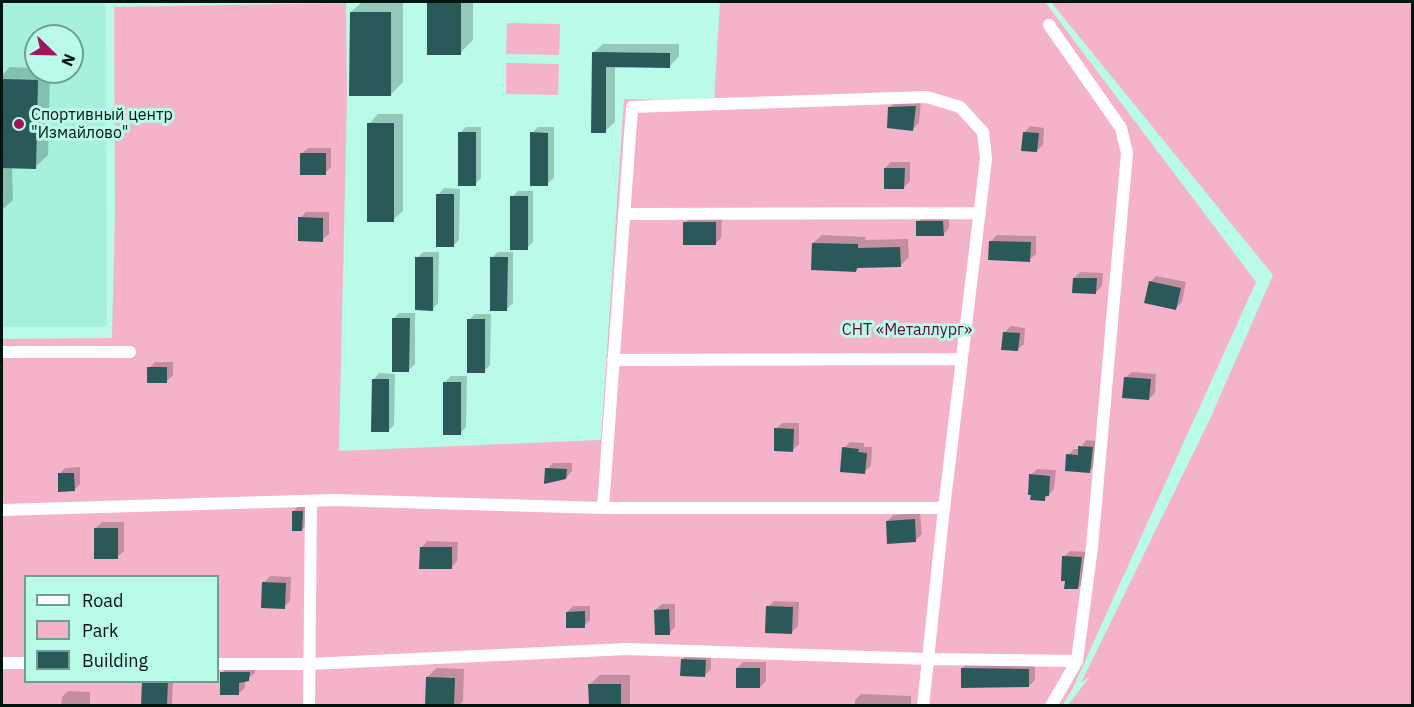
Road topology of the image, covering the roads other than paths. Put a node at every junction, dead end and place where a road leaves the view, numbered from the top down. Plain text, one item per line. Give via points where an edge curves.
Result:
1 (1048, 25) dead end
2 (980, 213) junction
3 (624, 214) junction
4 (2, 352) edge
5 (130, 352) dead end
6 (962, 359) junction
7 (613, 360) junction
8 (310, 501) junction
9 (603, 508) junction
10 (944, 508) junction
11 (2, 510) edge
12 (928, 659) junction
13 (1077, 661) junction
14 (2, 663) edge
15 (24, 663) edge
16 (219, 664) edge
17 (309, 664) junction
18 (309, 705) edge
19 (923, 705) edge
20 (1051, 705) edge

1 - 13 street via 1121,128 1127,153 1092,547
2 - 3 street
2 - 3 street via 986,159 983,132 960,107 927,97 632,107
2 - 6 street
3 - 7 street
4 - 5 street
6 - 7 street
6 - 10 street
7 - 9 street
8 - 9 street
8 - 11 street
8 - 17 street
9 - 10 street
10 - 12 street
12 - 13 street
12 - 17 street via 627,649
12 - 19 street
13 - 20 street
14 - 15 street
16 - 17 street
17 - 18 street

